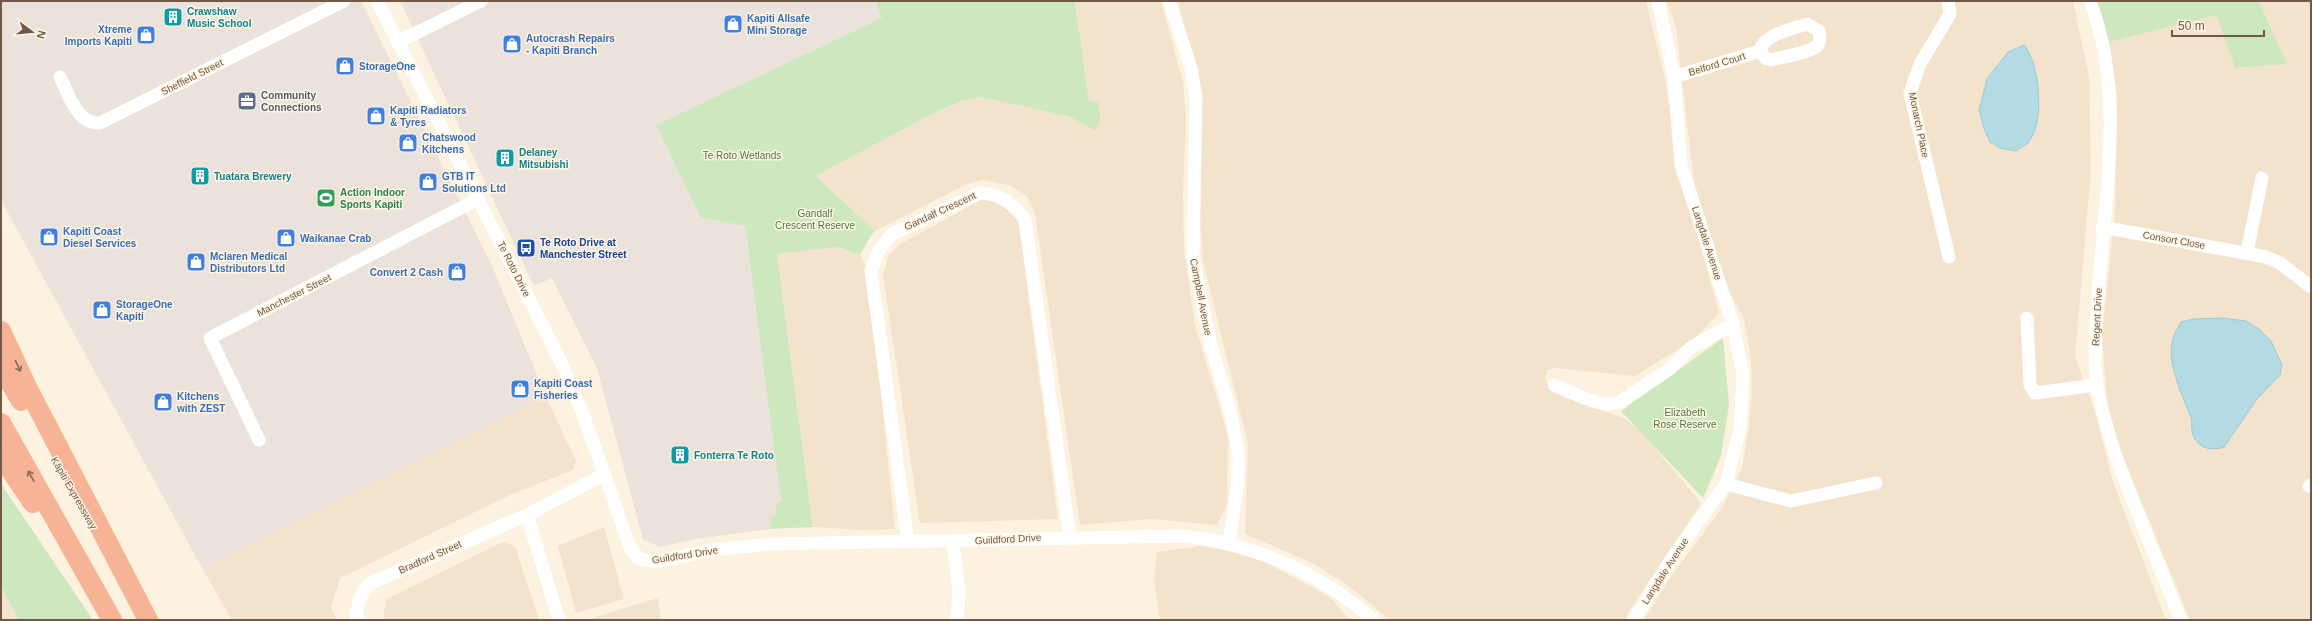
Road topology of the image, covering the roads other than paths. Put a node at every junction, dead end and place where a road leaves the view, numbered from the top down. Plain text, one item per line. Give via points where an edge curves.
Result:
1 (344, 1) edge
2 (377, 1) edge
3 (480, 1) edge
4 (1169, 1) edge
5 (1658, 1) edge
6 (1948, 1) edge
7 (2090, 1) edge
8 (398, 42) junction
9 (1760, 51) dead end
10 (60, 77) dead end
11 (1674, 77) junction
12 (2262, 178) dead end
13 (478, 199) junction
14 (2102, 227) junction
15 (2247, 252) junction
16 (1949, 257) dead end
17 (2311, 287) edge
18 (2027, 318) dead end
19 (1733, 324) junction
20 (1, 331) edge
21 (1, 367) edge
22 (1554, 385) dead end
23 (2097, 385) junction
24 (1, 423) edge
25 (259, 440) dead end
26 (1, 456) edge
27 (605, 474) junction
28 (1876, 483) dead end
29 (1726, 484) junction
30 (526, 515) junction
31 (1070, 537) junction
32 (908, 542) junction
33 (953, 542) junction
34 (1228, 544) junction
35 (630, 546) joint
36 (111, 619) edge
37 (148, 620) edge
38 (359, 620) edge
39 (559, 620) edge
40 (957, 620) edge
41 (1373, 620) edge
42 (1634, 620) edge
43 (2180, 620) edge

1 - 10 street, Sheffield Street via 100,123 91,122 78,112
2 - 8 street, Te Roto Drive
3 - 8 street
4 - 34 street, Campbell Avenue via 1190,68 1196,97 1193,258 1210,342 1238,449 1238,482
5 - 11 street, Langdale Avenue
6 - 16 street, Monarch Place via 1950,14 1920,64 1910,93
7 - 14 street, Regent Drive via 2099,31 2109,99 2110,177
8 - 13 street, Te Roto Drive
9 - 11 street, Belford Court
11 - 19 street, Langdale Avenue via 1682,165
12 - 15 street
13 - 25 street, Manchester Street via 210,338
13 - 27 street, Te Roto Drive via 561,362
14 - 15 street, Consort Close
14 - 23 street, Regent Drive via 2095,345
15 - 17 street, Consort Close via 2280,263
18 - 23 street via 2030,385 2035,393
19 - 22 street via 1690,348 1671,368 1619,403 1600,404
19 - 29 street, Langdale Avenue via 1743,375 1740,429
20 -> 37 highway via 26,385
21 - 37 highway, Kāpiti Expressway
23 - 43 street, Regent Drive via 2115,456
36 -> 24 highway
26 - 36 highway
27 - 30 street, Bradford Street
27 - 35 street, Te Roto Drive
28 - 29 street via 1791,501
29 - 42 street, Langdale Avenue via 1674,555
30 - 38 street, Bradford Street via 369,584 360,598 356,614
30 - 39 street
31 - 32 street, Gandalf Crescent via 1025,220 1011,203 991,194 980,193 892,234 878,252 871,271
31 - 33 street, Guildford Drive
31 - 34 street, Guildford Drive via 1183,536
32 - 33 street, Guildford Drive
32 - 35 street, Guildford Drive via 772,544 712,550 654,562 639,559
33 - 40 street via 959,592
34 - 41 street, Guildford Drive via 1276,558 1296,567 1341,594

